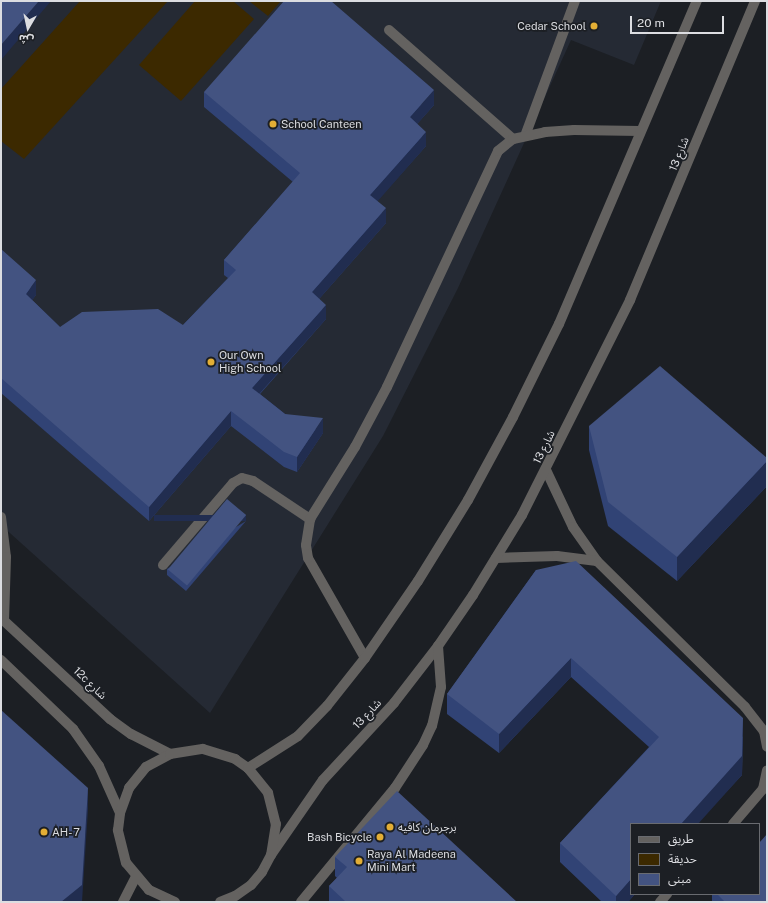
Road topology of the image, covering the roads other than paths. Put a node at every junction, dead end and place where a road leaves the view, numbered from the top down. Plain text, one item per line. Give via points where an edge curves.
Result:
1 (575, 1) edge
2 (697, 1) edge
3 (755, 1) edge
4 (389, 30) dead end
5 (640, 131) junction
6 (525, 136) junction
7 (513, 138) junction
8 (546, 470) junction
9 (1, 517) edge
10 (310, 520) junction
11 (496, 558) junction
12 (597, 561) junction
13 (163, 565) dead end
14 (3, 619) edge
15 (438, 646) junction
16 (365, 658) junction
17 (1, 660) edge
18 (767, 747) edge
19 (170, 754) junction
20 (248, 768) junction
21 (767, 770) edge
22 (120, 813) junction
23 (734, 823) edge
24 (271, 855) junction
25 (136, 877) junction
26 (123, 902) edge
27 (175, 902) edge
28 (220, 902) edge
29 (301, 902) edge

1 - 6 street
2 - 5 street
3 - 8 street, شارع 13 via 630,300
4 - 7 street
5 - 6 street via 574,130
5 - 16 street via 559,324 513,417 464,507 418,581
6 - 7 street
7 - 10 street via 498,151 387,387 355,447
8 - 11 street, شارع 13
8 - 12 street via 573,527
9 - 14 street via 6,557
10 - 13 street via 253,481 242,478 233,483
10 - 16 street via 306,545 308,558
11 - 12 street via 557,556
11 - 15 street, شارع 13
12 - 18 street via 745,707 764,730
14 - 19 street, 12c شارع via 110,719 137,738
15 - 24 street, شارع 13 via 394,703 323,780
15 - 29 street via 441,687 436,713 423,745 395,788
16 - 20 street via 314,721 281,749
17 - 22 street via 73,729 99,766
19 - 20 street via 202,749 235,758
19 - 22 street via 157,760 137,777 129,788
20 - 24 street via 259,779 273,808 276,824
21 - 23 street via 762,789
22 - 25 street via 120,847
24 - 28 street via 251,885
25 - 26 street
25 - 27 street via 149,890

